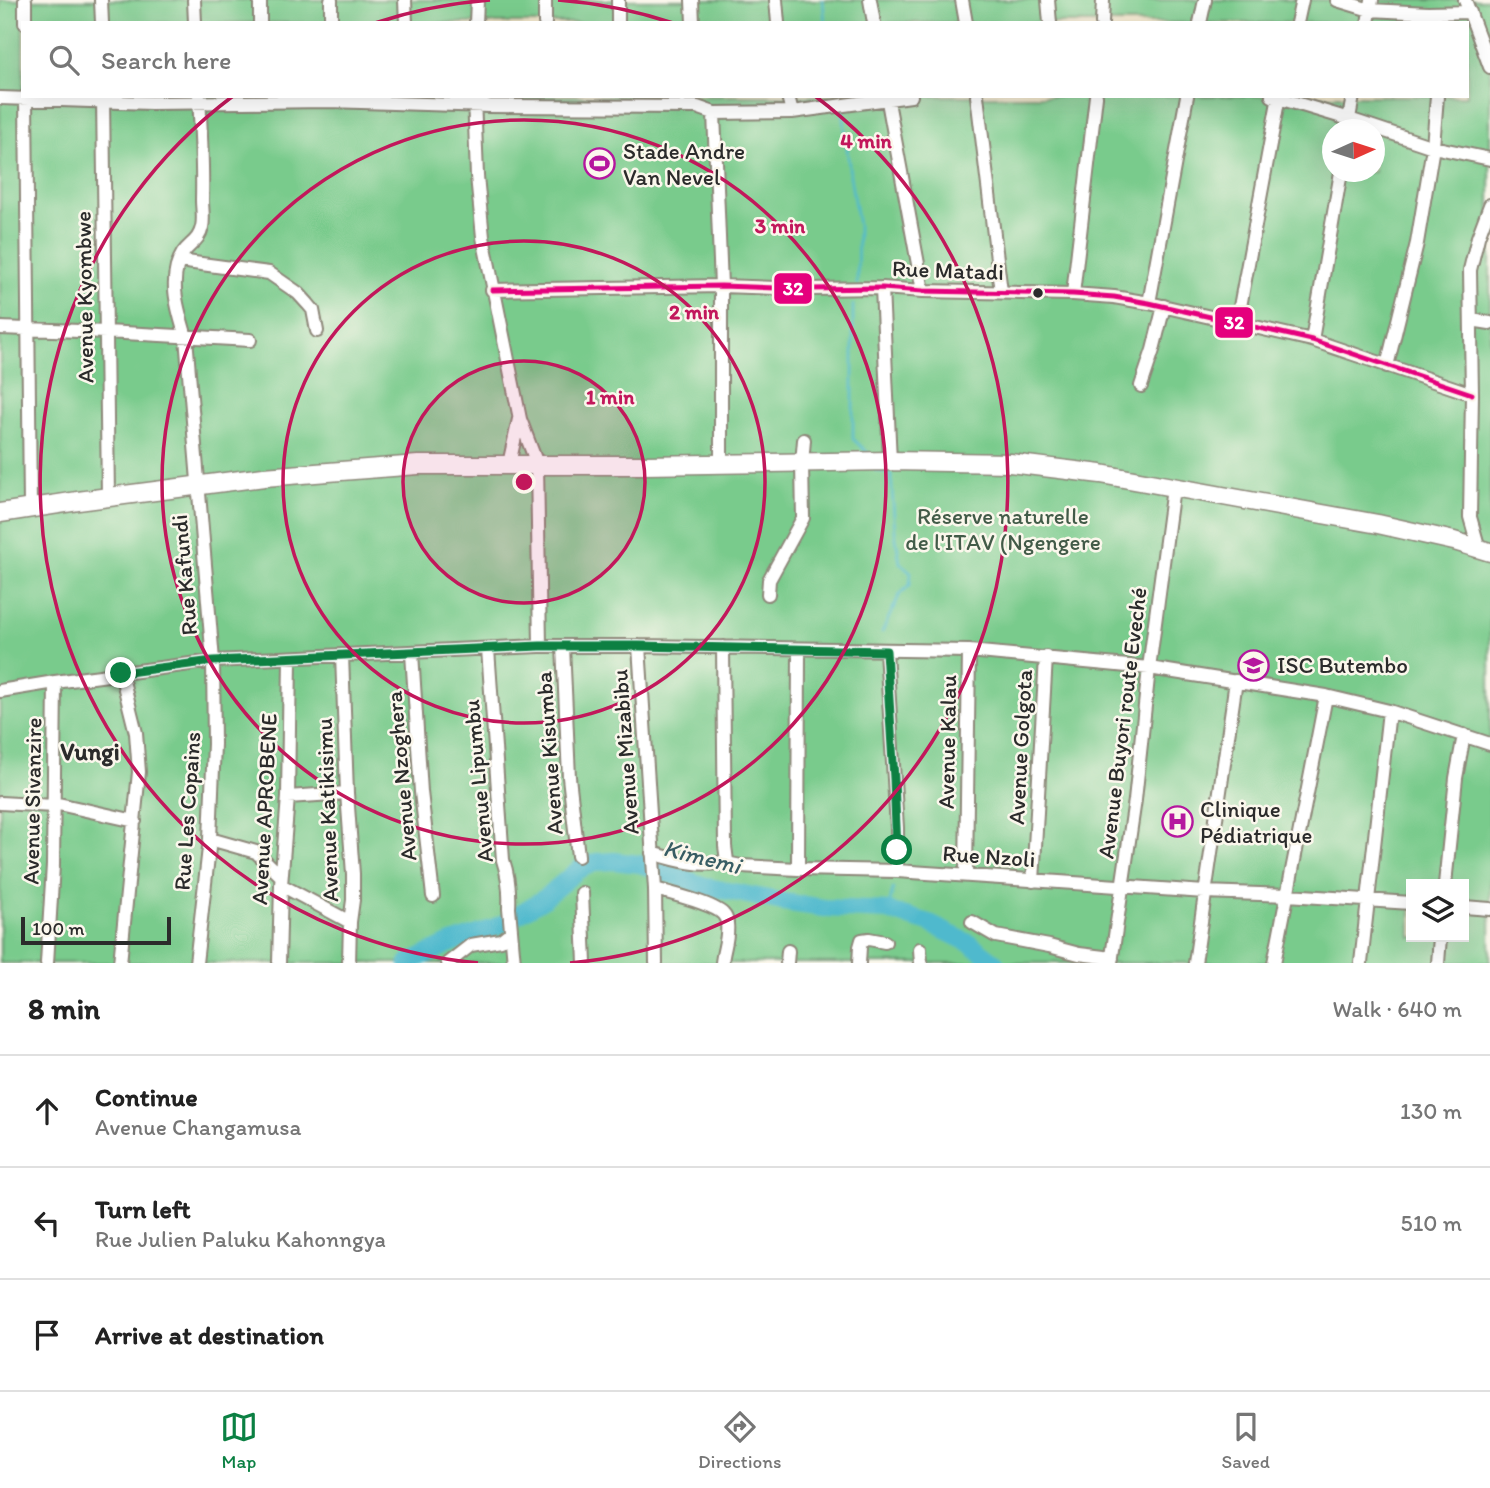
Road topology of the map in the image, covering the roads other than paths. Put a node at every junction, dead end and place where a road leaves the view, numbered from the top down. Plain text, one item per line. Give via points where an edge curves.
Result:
1 (25, 0) edge
2 (101, 0) edge
3 (194, 0) edge
4 (260, 0) edge
5 (331, 0) edge
6 (405, 0) edge
7 (477, 0) edge
8 (545, 0) edge
9 (618, 0) edge
10 (692, 0) edge
11 (776, 0) edge
12 (870, 0) edge
13 (962, 0) edge
14 (1048, 0) edge
15 (1103, 0) edge
16 (1205, 0) edge
17 (1302, 0) edge
18 (1336, 0) edge
19 (1468, 6) edge
20 (1370, 11) edge
21 (1429, 18) edge
22 (25, 21) edge
23 (102, 21) edge
24 (195, 21) edge
25 (260, 21) edge
26 (331, 21) edge
27 (406, 21) edge
28 (476, 21) edge
29 (545, 21) edge
30 (618, 21) edge
31 (693, 21) edge
32 (778, 21) edge
33 (874, 21) edge
34 (966, 21) edge
35 (1050, 21) edge
36 (1102, 21) edge
37 (1200, 21) edge
38 (1297, 21) edge
39 (1490, 67) edge
40 (0, 98) edge
41 (26, 98) edge
42 (329, 98) edge
43 (788, 98) edge
44 (888, 98) edge
45 (977, 98) edge
46 (1096, 98) edge
47 (1186, 98) edge
48 (1277, 98) edge
49 (1280, 98) edge
50 (1353, 98) edge
51 (1437, 98) edge
52 (103, 99) edge
53 (200, 99) edge
54 (260, 99) edge
55 (407, 100) edge
56 (474, 100) edge
57 (544, 101) edge
58 (617, 102) edge
59 (697, 102) edge
60 (792, 112) junction
61 (715, 113) junction
62 (1335, 119) edge
63 (1349, 119) edge
64 (1385, 134) edge
65 (1433, 147) junction
66 (1490, 159) edge
67 (1338, 182) edge
68 (1490, 205) edge
69 (179, 261) junction
70 (721, 286) junction
71 (882, 288) junction
72 (492, 290) junction
73 (923, 291) junction
74 (1001, 292) junction
75 (1073, 294) junction
76 (1149, 303) junction
77 (1164, 306) junction
78 (1471, 320) junction
79 (1237, 323) junction
80 (1490, 323) edge
81 (0, 328) edge
82 (28, 330) junction
83 (317, 331) dead end
84 (106, 332) junction
85 (187, 337) junction
86 (250, 340) dead end
87 (1312, 340) junction
88 (1387, 366) junction
89 (1141, 386) dead end
90 (1472, 394) junction
91 (520, 419) junction
92 (804, 440) dead end
93 (890, 461) junction
94 (721, 463) junction
95 (802, 463) junction
96 (509, 464) junction
97 (537, 464) junction
98 (198, 485) junction
99 (1173, 488) junction
100 (108, 497) junction
101 (30, 508) junction
102 (0, 513) edge
103 (1470, 517) junction
104 (1454, 541) junction
105 (1485, 551) edge
106 (768, 594) dead end
107 (540, 646) junction
108 (563, 646) junction
109 (639, 646) junction
110 (723, 647) junction
111 (488, 649) junction
112 (799, 649) junction
113 (886, 651) junction
114 (969, 652) junction
115 (412, 653) junction
116 (342, 655) junction
117 (1046, 657) junction
118 (290, 658) junction
119 (213, 661) junction
120 (1149, 668) junction
121 (121, 673) junction
122 (1236, 681) junction
123 (55, 682) junction
124 (0, 691) edge
125 (1325, 696) junction
126 (1389, 711) junction
127 (1464, 735) junction
128 (1490, 744) edge
129 (347, 793) junction
130 (288, 797) junction
131 (0, 803) edge
132 (54, 805) junction
133 (135, 821) junction
134 (210, 839) junction
135 (652, 854) junction
136 (578, 856) dead end
137 (727, 862) junction
138 (798, 869) junction
139 (897, 871) junction
140 (965, 875) junction
141 (1446, 879) edge
142 (281, 880) junction
143 (1033, 881) junction
144 (654, 886) junction
145 (1122, 886) junction
146 (1205, 892) junction
147 (582, 893) dead end
148 (1288, 895) junction
149 (433, 896) dead end
150 (1367, 900) junction
151 (1406, 903) edge
152 (1469, 907) edge
153 (1490, 909) edge
154 (350, 922) junction
155 (972, 922) dead end
156 (511, 932) junction
157 (885, 942) dead end
158 (1440, 942) edge
159 (920, 948) dead end
160 (1112, 960) edge
161 (47, 963) edge
162 (120, 963) edge
163 (196, 963) edge
164 (279, 963) edge
165 (349, 963) edge
166 (448, 963) edge
167 (514, 963) edge
168 (585, 963) edge
169 (656, 963) edge
170 (722, 963) edge
171 (859, 963) edge
172 (921, 963) edge
173 (1195, 963) edge
174 (1274, 963) edge
175 (1361, 963) edge
176 (1438, 963) edge

1 - 22 street
2 - 23 street
3 - 24 street
4 - 25 street
5 - 26 street
6 - 27 street
7 - 28 street
8 - 29 street
9 - 30 street
10 - 31 street
11 - 32 street
12 - 33 street
13 - 34 street
14 - 35 street
15 - 36 street
16 - 37 street
17 - 38 street
18 - 20 street
19 - 21 street
19 - 39 street
20 - 21 street
40 - 41 street
41 - 52 street
41 - 82 street
42 - 54 street
42 - 55 street
43 - 60 street
44 - 60 street
44 - 73 street
45 - 74 street
46 - 75 street
47 - 76 street
48 - 79 street
49 - 62 street
50 - 63 street
51 - 65 street
52 - 53 street
52 - 84 street, Avenue Kyombwe
53 - 54 street
53 - 69 street via 202,227
55 - 56 street
56 - 57 street
56 - 72 street via 481,224
57 - 58 street
58 - 59 street
59 - 61 street
60 - 61 street
61 - 70 street
64 - 65 street
65 - 66 street
65 - 88 street via 1417,243
67 - 87 street
68 - 78 street via 1470,270
69 - 83 street via 268,273 308,304
69 - 85 street, Rue Kafundi via 176,305
70 - 71 street, Rue Matadi
70 - 72 street, Rue Matadi
70 - 94 street
71 - 73 street, Rue Matadi
71 - 93 street
72 - 91 street
73 - 74 street, Rue Matadi
74 - 75 street, Rue Matadi
75 - 76 street, Rue Matadi
76 - 77 street, Rue Matadi
77 - 79 street, Rue Matadi
77 - 89 street
78 - 80 street
78 - 90 street
79 - 87 street, Rue Matadi
81 - 82 street
82 - 84 street
82 - 101 street
84 - 85 street
84 - 100 street, Avenue Kyombwe
85 - 86 street
85 - 98 street, Rue Kafundi
87 - 88 street, Rue Matadi
88 - 90 street, Rue Matadi
90 - 103 street
91 - 96 street
91 - 97 street
92 - 95 street
93 - 95 highway
93 - 99 highway via 1032,465
94 - 95 highway
94 - 97 highway
95 - 106 street via 803,518 769,580
96 - 97 highway
96 - 98 highway via 379,467
97 - 107 street
98 - 100 highway
98 - 119 street, Rue Kafundi
99 - 104 highway
99 - 120 street, Avenue Buyori route Eveché
100 - 101 highway
101 - 102 highway
103 - 104 street
103 - 105 street
104 - 105 highway
107 - 108 street
107 - 111 street
108 - 109 street
108 - 136 street, Avenue Kisumba
109 - 110 street
109 - 135 street, Avenue Mizabibu
110 - 112 street
110 - 137 street
111 - 115 street
111 - 156 street, Avenue Lipumbu
112 - 113 street
112 - 138 street
113 - 114 street
113 - 139 street
114 - 117 street
114 - 140 street, Avenue Kalau
115 - 116 street
115 - 149 street, Avenue Nzoghera
116 - 118 street
116 - 129 street, Avenue Katikisimu
117 - 120 street
117 - 143 street, Avenue Golgota
118 - 119 street
118 - 130 street, Avenue APROBENE
119 - 121 street
119 - 134 street, Rue Les Copains
120 - 122 street
120 - 145 street, Avenue Buyori route Eveché
121 - 123 street
121 - 133 street via 136,733
122 - 125 street
122 - 146 street
123 - 124 street
123 - 132 street, Avenue Sivanzire
125 - 126 street
125 - 148 street
126 - 127 street
126 - 150 street
127 - 128 street
127 - 141 street
129 - 130 street
129 - 154 street, Avenue Katikisimu via 353,874
130 - 142 street, Avenue APROBENE
131 - 132 street
132 - 133 street
132 - 161 street, Avenue Sivanzire
133 - 162 street
134 - 142 street via 256,852
134 - 163 street, Rue Les Copains
135 - 137 street, Rue Nzoli via 691,862
135 - 144 street, Avenue Mizabibu
137 - 138 street, Rue Nzoli
138 - 139 street, Rue Nzoli
139 - 140 street, Rue Nzoli
140 - 143 street, Rue Nzoli
142 - 154 street
142 - 164 street, Avenue APROBENE
143 - 145 street, Rue Nzoli
144 - 169 street, Avenue Mizabibu
144 - 170 street via 722,913 728,933
145 - 146 street, Rue Nzoli
145 - 160 street, Avenue Buyori route Eveché
146 - 148 street, Rue Nzoli
146 - 173 street
147 - 168 street
148 - 150 street, Rue Nzoli
148 - 174 street
150 - 151 street, Rue Nzoli
150 - 175 street
152 - 153 street
154 - 165 street, Avenue Katikisimu
155 - 160 street via 996,936
156 - 166 street via 500,940 471,945
156 - 167 street, Avenue Lipumbu
157 - 171 street via 862,940
158 - 176 street
159 - 172 street

